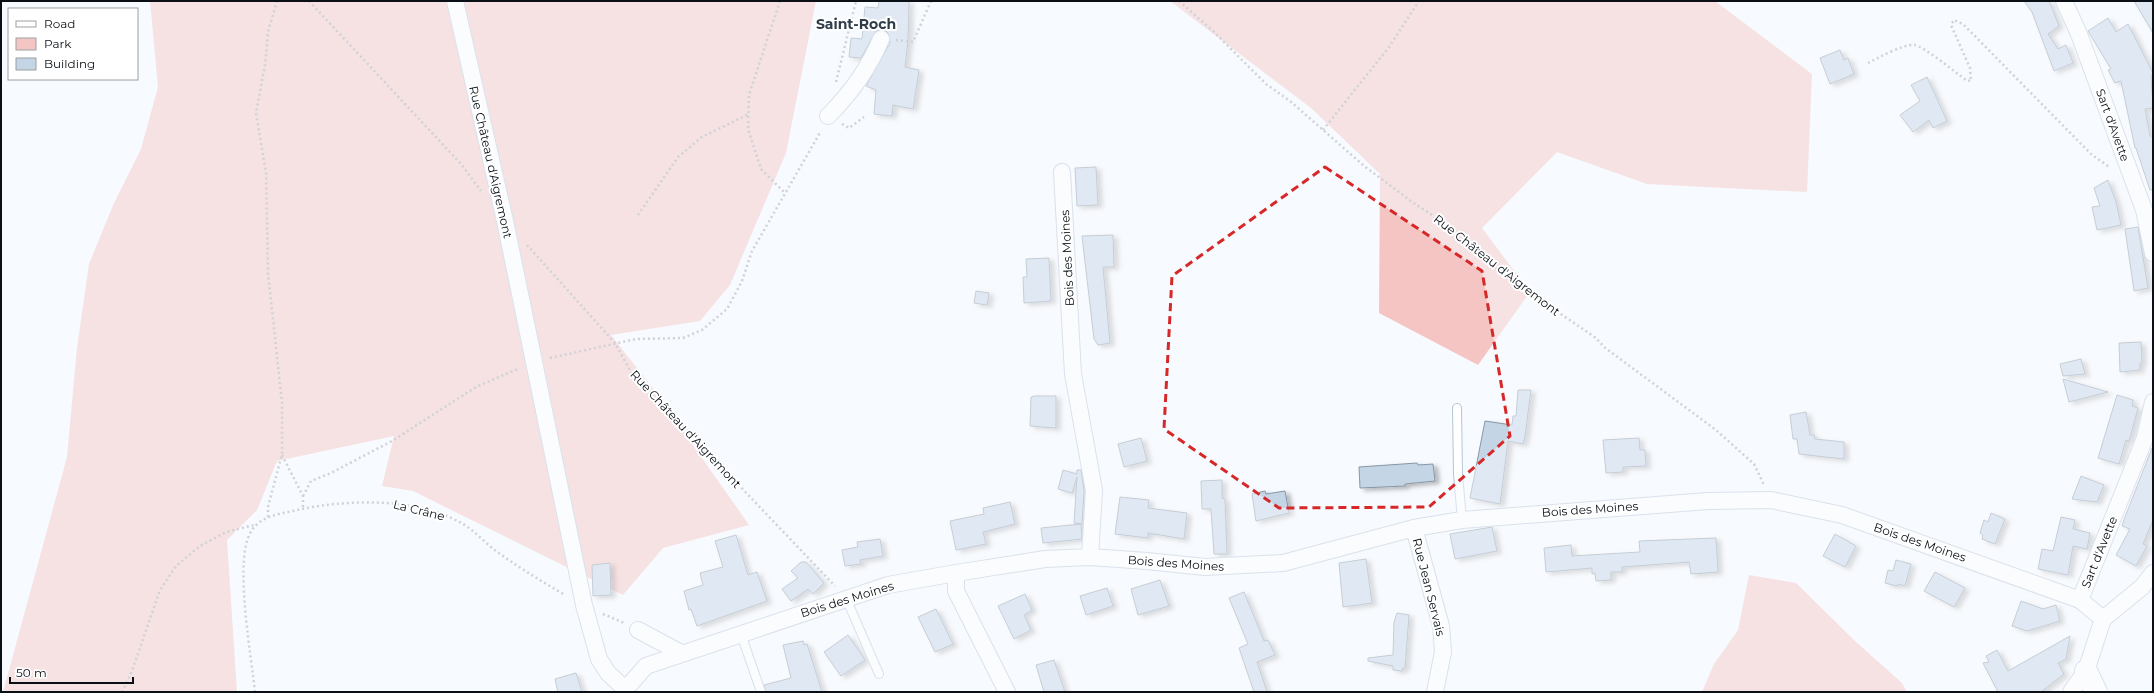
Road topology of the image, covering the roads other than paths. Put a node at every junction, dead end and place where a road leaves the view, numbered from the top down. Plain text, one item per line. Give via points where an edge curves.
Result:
1 (455, 1) edge
2 (2064, 1) edge
3 (881, 39) dead end
4 (828, 116) road end
5 (1062, 172) dead end
6 (2153, 253) edge
7 (2153, 402) edge
8 (1457, 408) dead end
9 (1462, 520) junction
10 (1414, 528) junction
11 (1090, 557) junction
12 (956, 573) junction
13 (2153, 573) edge
14 (846, 598) junction
15 (2080, 600) junction
16 (2104, 619) junction
17 (638, 630) road end
18 (741, 634) junction
19 (681, 654) junction
20 (2086, 671) junction
21 (878, 674) dead end
22 (624, 691) edge
23 (761, 692) edge
24 (1007, 692) edge
25 (1435, 692) edge
26 (2070, 692) edge
27 (2096, 692) edge

1 - 22 street, Rue Château d'Aigremont via 505,221 584,605 599,659
2 - 6 street, Sart d'Avette via 2079,34 2144,210
3 - 4 street via 871,61 841,103
5 - 11 street, Bois des Moines via 1073,374 1094,490
7 - 15 street, Sart d'Avette via 2145,438
8 - 9 lane
9 - 10 street, Bois des Moines
9 - 15 street, Bois des Moines via 1708,501 1771,500 1842,515
10 - 11 street, Bois des Moines via 1283,563 1250,566 1205,567
10 - 25 street, Rue Jean Servais via 1441,626 1443,652
11 - 12 street, Bois des Moines via 1045,560
12 - 14 street, Bois des Moines via 888,585
12 - 24 street via 956,591
13 - 16 street via 2142,587
14 - 18 street, Bois des Moines
14 - 21 lane
15 - 16 street, Sart d'Avette
16 - 20 street
17 - 19 street
18 - 19 street, Bois des Moines
18 - 23 lane
19 - 22 street, Bois des Moines via 646,666
20 - 26 street
20 - 27 street

